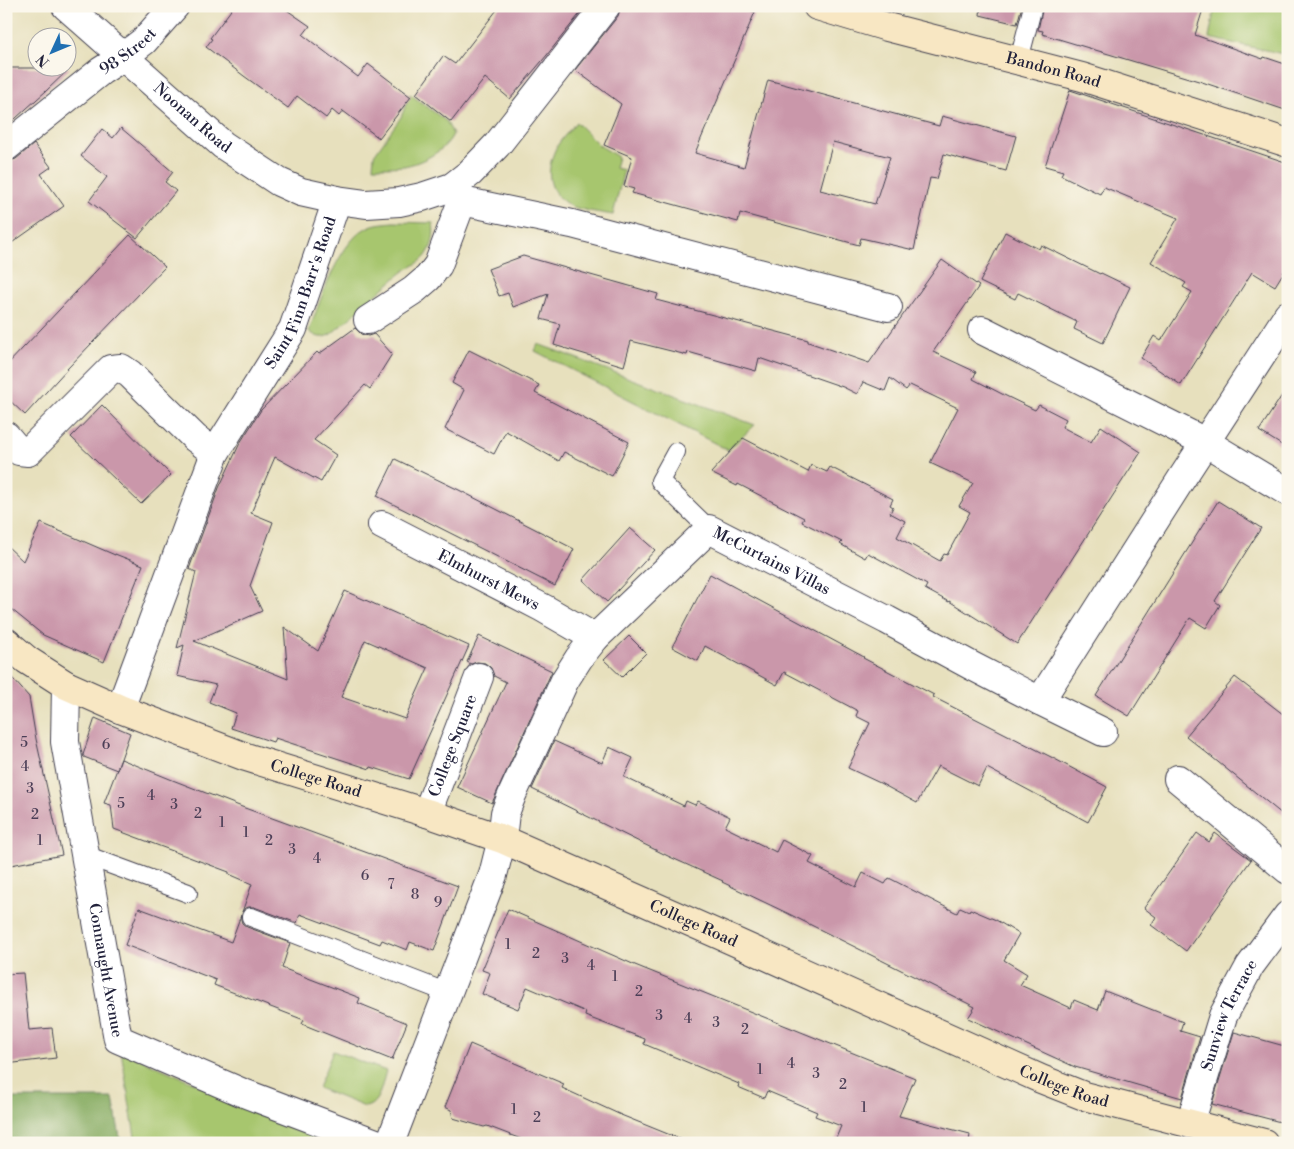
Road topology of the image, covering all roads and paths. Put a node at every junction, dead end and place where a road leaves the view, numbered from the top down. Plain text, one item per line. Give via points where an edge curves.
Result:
1 (66, 6) edge
2 (175, 6) edge
3 (606, 6) edge
4 (817, 6) edge
5 (1033, 6) edge
6 (123, 57) junction
7 (1019, 60) junction
8 (1288, 142) edge
9 (6, 147) edge
10 (457, 194) junction
11 (337, 200) junction
12 (888, 307) dead end
13 (1288, 315) edge
14 (368, 320) dead end
15 (982, 330) dead end
16 (6, 436) edge
17 (1205, 442) junction
18 (676, 452) dead end
19 (215, 453) junction
20 (1288, 492) edge
21 (382, 525) dead end
22 (709, 529) junction
23 (595, 638) junction
24 (6, 642) edge
25 (479, 677) dead end
26 (66, 685) junction
27 (1040, 701) junction
28 (120, 709) junction
29 (1102, 732) dead end
30 (1178, 779) dead end
31 (427, 813) junction
32 (502, 839) junction
33 (85, 855) junction
34 (1288, 870) edge
35 (188, 893) dead end
36 (1288, 915) edge
37 (251, 917) dead end
38 (448, 993) junction
39 (1190, 1124) junction
40 (376, 1143) edge
41 (390, 1143) edge
42 (1264, 1143) edge

1 - 6 street, Noonan Road
2 - 6 street, 98 Street via 144,41
3 - 10 street, Saint Finn Barr's Road via 498,145 470,173
4 - 7 street, Bandon Road
5 - 7 lane
6 - 9 street, 98 Street via 100,71
6 - 11 street, Noonan Road via 223,145 251,164 302,192
7 - 8 street, Bandon Road
10 - 11 street, Saint Finn Barr's Road via 366,204
10 - 12 street
10 - 14 street via 438,265 414,290
11 - 19 street, Saint Finn Barr's Road via 292,329
13 - 17 street
15 - 17 street
16 - 19 street via 19,451 28,452 111,369 121,368 194,438
17 - 20 street
17 - 27 street
18 - 22 lane via 660,481
19 - 28 street, Saint Finn Barr's Road
21 - 23 street, Elmhurst Mews
22 - 23 street, McCurtains Villas
22 - 27 street, McCurtains Villas
23 - 32 street, McCurtains Villas via 565,680 505,813
24 - 26 street, College Road
25 - 31 street, College Square
26 - 28 street, College Road
26 - 33 street, Connaught Avenue via 65,742
27 - 29 street, McCurtains Villas
28 - 31 street, College Road via 246,757
30 - 34 street
31 - 32 street, College Road
32 - 38 street
32 - 39 street, College Road via 1041,1079 1084,1096
33 - 35 lane
33 - 40 street, Connaught Avenue via 118,1039 241,1092
36 - 39 street, Sunview Terrace via 1250,966 1223,1016
37 - 38 lane
38 - 41 street
39 - 42 street, College Road

